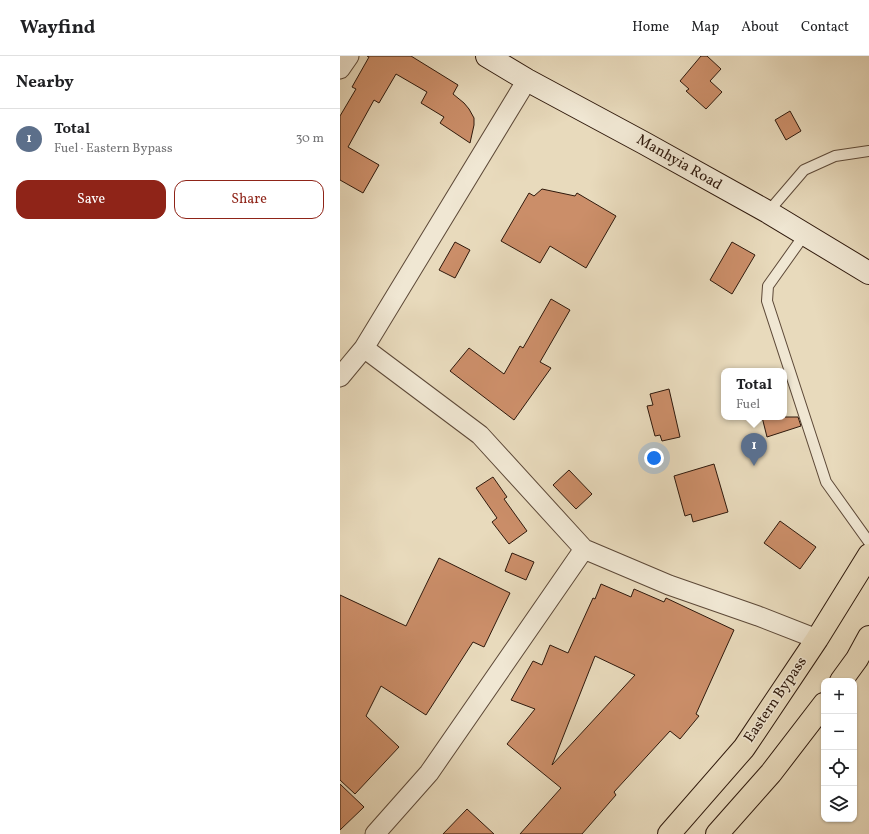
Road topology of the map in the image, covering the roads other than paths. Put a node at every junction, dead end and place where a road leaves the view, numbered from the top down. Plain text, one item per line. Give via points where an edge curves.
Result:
1 (349, 56) edge
2 (487, 56) edge
3 (340, 69) edge
4 (527, 80) junction
5 (869, 151) edge
6 (768, 212) junction
7 (805, 234) junction
8 (869, 273) edge
9 (364, 348) junction
10 (340, 377) edge
11 (869, 542) edge
12 (584, 549) junction
13 (869, 555) edge
14 (869, 637) edge
15 (817, 639) junction
16 (863, 659) edge
17 (844, 678) edge
18 (821, 708) edge
19 (375, 834) edge
20 (669, 834) edge
21 (717, 834) edge

1 - 3 street
2 - 4 main road, Manhyia Road
4 - 6 main road, Manhyia Road
4 - 9 street
5 - 6 lane via 835,156 804,170
6 - 7 main road, Manhyia Road
7 - 8 main road, Manhyia Road
7 - 11 lane via 771,280 766,301 826,482
9 - 10 street
9 - 12 street via 480,435
12 - 15 street via 669,585
12 - 19 street via 429,773
13 - 15 highway, Eastern Bypass
14 - 16 highway
15 - 20 highway, Eastern Bypass via 744,748
16 - 17 highway
18 - 21 highway via 771,773

